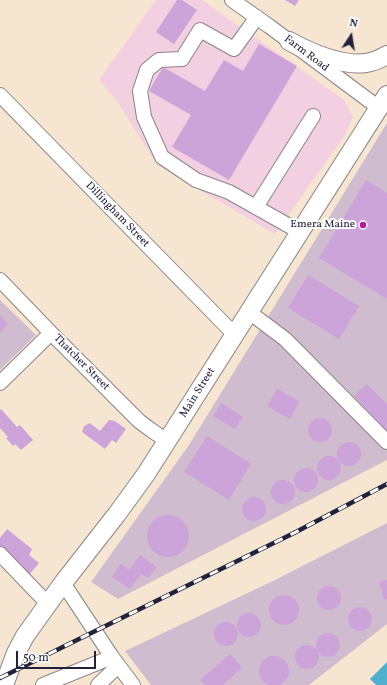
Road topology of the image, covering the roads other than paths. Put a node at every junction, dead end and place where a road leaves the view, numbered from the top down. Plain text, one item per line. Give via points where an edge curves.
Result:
1 (232, 0) edge
2 (257, 17) junction
3 (289, 41) junction
4 (387, 56) edge
5 (0, 95) edge
6 (383, 102) edge
7 (313, 116) dead end
8 (256, 208) junction
9 (300, 232) junction
10 (0, 280) edge
11 (249, 312) junction
12 (51, 333) junction
13 (235, 335) junction
14 (0, 383) edge
15 (167, 441) junction
16 (387, 442) edge
17 (0, 554) edge
18 (63, 583) junction
19 (48, 604) junction
20 (115, 661) junction
21 (4, 685) edge
22 (43, 685) edge
23 (98, 685) edge
24 (133, 685) edge

1 - 2 street, Farm Road
2 - 3 street, Farm Road
2 - 8 street via 234,49 200,30 182,59 159,60 147,70 140,91 144,116 162,157 196,180 229,192
3 - 4 main road via 314,53 347,62 367,63
3 - 6 street, Farm Road
5 - 13 street, Dillingham Street
6 - 9 main road, Main Street
7 - 8 street
8 - 9 street
9 - 11 main road, Main Street
10 - 12 street, Thatcher Street
11 - 13 main road, Main Street
11 - 16 street via 285,339
12 - 14 street
12 - 15 street, Thatcher Street via 139,421
13 - 15 main road, Main Street
15 - 18 main road, Main Street via 117,514
17 - 19 street
18 - 19 main road, Main Street
18 - 20 street
19 - 21 main road, Main Street via 25,636
20 - 22 street
20 - 23 street
20 - 24 street

